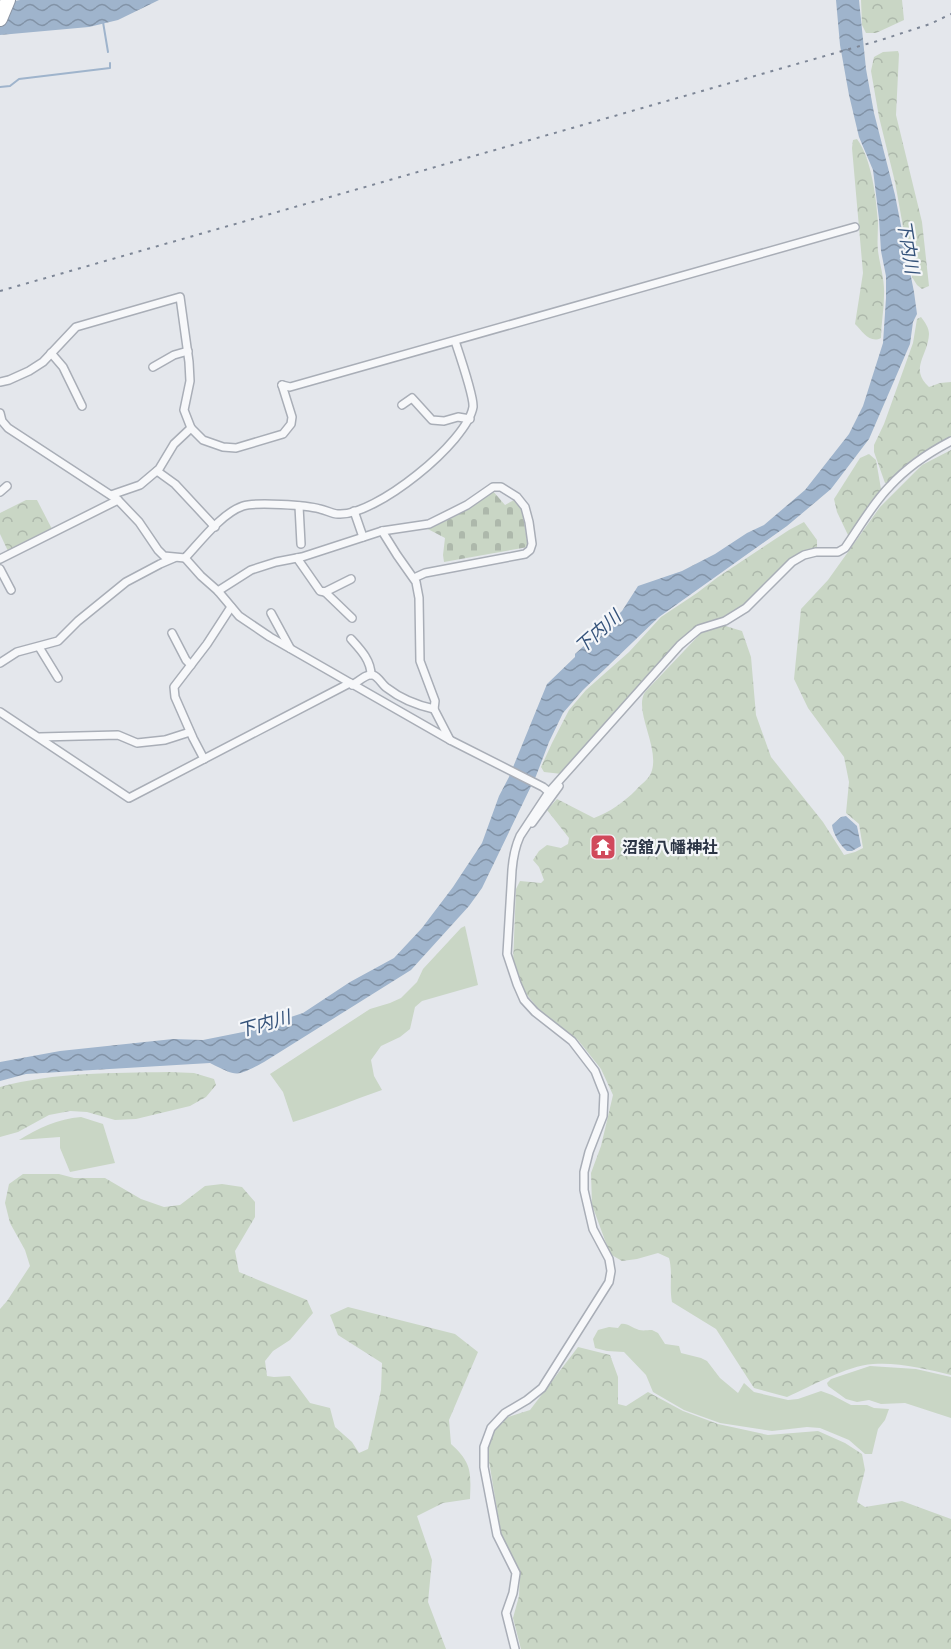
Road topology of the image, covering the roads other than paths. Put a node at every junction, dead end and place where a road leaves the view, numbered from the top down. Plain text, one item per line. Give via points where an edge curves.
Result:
1 (8, 0) edge
2 (0, 19) edge
3 (855, 227) dead end
4 (455, 341) junction
5 (188, 351) junction
6 (51, 353) junction
7 (153, 367) dead end
8 (0, 382) edge
9 (402, 405) dead end
10 (82, 406) dead end
11 (470, 418) junction
12 (1, 419) edge
13 (191, 428) junction
14 (951, 441) edge
15 (157, 471) junction
16 (7, 486) dead end
17 (0, 492) edge
18 (111, 495) junction
19 (118, 501) junction
20 (299, 506) junction
21 (354, 511) junction
22 (215, 527) junction
23 (382, 531) junction
24 (363, 537) junction
25 (301, 544) dead end
26 (174, 558) junction
27 (185, 558) junction
28 (297, 558) junction
29 (0, 560) edge
30 (0, 569) edge
31 (414, 578) junction
32 (351, 579) dead end
33 (11, 590) dead end
34 (218, 591) junction
35 (325, 592) junction
36 (231, 607) junction
37 (271, 613) dead end
38 (352, 618) dead end
39 (172, 633) dead end
40 (351, 639) dead end
41 (39, 647) junction
42 (290, 648) junction
43 (0, 663) edge
44 (191, 665) junction
45 (371, 675) junction
46 (58, 678) dead end
47 (351, 684) junction
48 (434, 709) junction
49 (0, 712) edge
50 (190, 732) junction
51 (40, 737) junction
52 (450, 740) junction
53 (204, 759) junction
54 (560, 786) dead end
55 (546, 789) junction
56 (520, 836) junction
57 (515, 1649) edge

1 - 2 highway
3 - 4 street
4 - 11 street via 473,404
4 - 13 street via 290,387 282,385 292,417 283,434 236,448 203,440
5 - 6 street via 180,297 76,327
5 - 7 street
5 - 13 street via 190,381 184,410
6 - 8 street via 29,371
6 - 10 street via 63,367
9 - 11 street via 412,398 432,420
11 - 21 street via 405,485
12 - 18 street via 8,428
13 - 15 street via 174,444
14 - 55 street via 910,466 888,487 845,548 804,555 746,608 725,621 699,629
15 - 18 street via 140,485
15 - 22 street via 175,484
16 - 17 street
18 - 19 street
19 - 26 street via 164,556
19 - 29 street
20 - 21 street via 338,514
20 - 22 street via 245,506
20 - 25 street
21 - 24 street
22 - 27 street
23 - 24 street
23 - 31 street
23 - 31 street via 429,524 493,487 501,487 525,507 532,544 525,554
24 - 28 street
26 - 27 street
26 - 41 street via 126,582 58,641
27 - 34 street
28 - 34 street via 251,570
28 - 35 street via 317,589
30 - 33 street
31 - 48 street via 420,661 435,701
32 - 35 street
34 - 36 street
35 - 38 street
36 - 42 street
36 - 44 street
37 - 42 street
39 - 44 street
40 - 45 street via 364,655
41 - 43 street via 17,652
41 - 46 street
42 - 47 street
44 - 50 street via 174,687
45 - 47 street
45 - 48 street via 399,697
47 - 52 street
47 - 53 street
48 - 52 street
49 - 51 street
50 - 51 street via 137,743 118,735
50 - 53 street
51 - 53 street via 129,798
52 - 55 street
54 - 56 street
55 - 56 street
56 - 57 street via 513,857 507,954 524,1000 572,1041 595,1071 604,1094 603,1116 588,1152 584,1190 593,1229 611,1271 609,1282 542,1388 505,1413 491,1428 484,1447 497,1535 516,1573 506,1613

